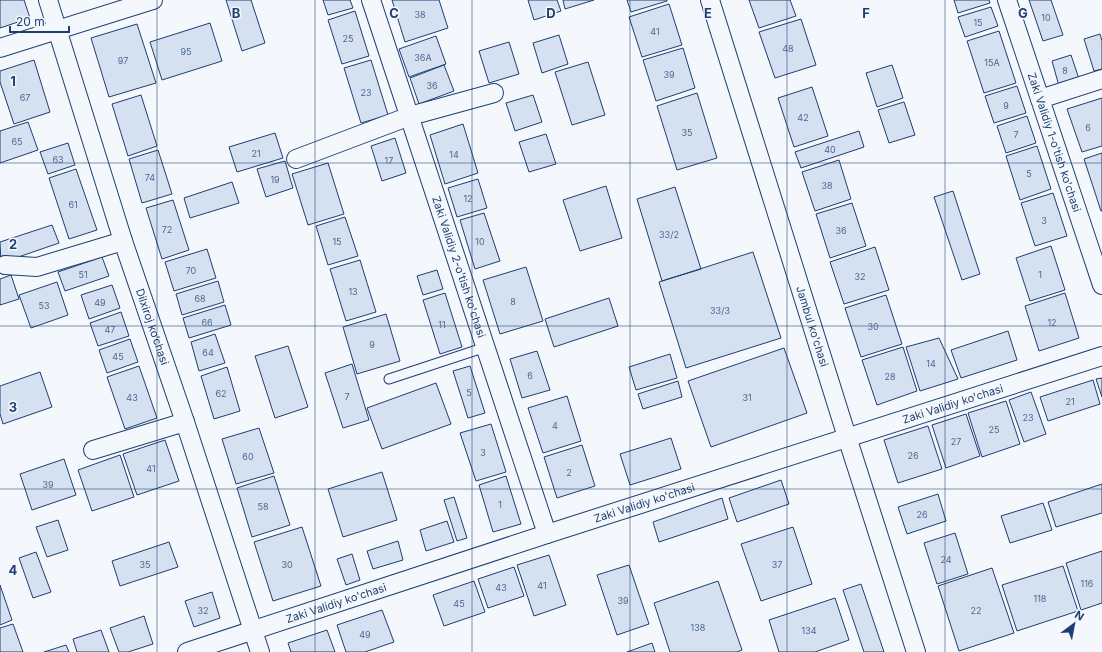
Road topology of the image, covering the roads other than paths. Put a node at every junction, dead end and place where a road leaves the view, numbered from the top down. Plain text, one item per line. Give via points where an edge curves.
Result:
1 (48, 0) edge
2 (153, 0) edge
3 (371, 0) edge
4 (710, 0) edge
5 (1007, 0) edge
6 (58, 30) junction
7 (0, 48) edge
8 (1102, 79) edge
9 (494, 93) dead end
10 (1040, 99) junction
11 (410, 116) junction
12 (296, 159) dead end
13 (123, 241) junction
14 (5, 265) dead end
15 (1102, 286) edge
16 (486, 347) junction
17 (1102, 356) edge
18 (389, 379) dead end
19 (185, 422) junction
20 (847, 437) junction
21 (93, 450) dead end
22 (547, 534) junction
23 (254, 631) junction
24 (187, 652) edge
25 (260, 652) edge
26 (916, 652) edge

1 - 6 street, Dilxiroj ko‘chasi
2 - 6 street
3 - 11 street, Zaki Validiy 2-o'tish ko'chasi
4 - 20 street, Jambul ko'chasi
5 - 10 street, Zaki Validiy 1-o'tish ko'chasi
6 - 7 street
6 - 13 street, Dilxiroj ko‘chasi
8 - 10 street
9 - 11 street
10 - 15 street, Zaki Validiy 1-o'tish ko'chasi
11 - 12 street
11 - 16 street, Zaki Validiy 2-o'tish ko'chasi
13 - 14 street via 37,267
13 - 19 street, Dilxiroj ko‘chasi
16 - 18 lane
16 - 22 street, Zaki Validiy 2-o'tish ko'chasi
17 - 20 street, Zaki Validiy ko'chasi
19 - 21 street
19 - 23 street, Dilxiroj ko‘chasi
20 - 22 street, Zaki Validiy ko'chasi
20 - 26 street, Jambul ko'chasi
22 - 23 street, Zaki Validiy ko'chasi
23 - 24 street, Zaki Validiy ko'chasi
23 - 25 street, Dilxiroj ko‘chasi

